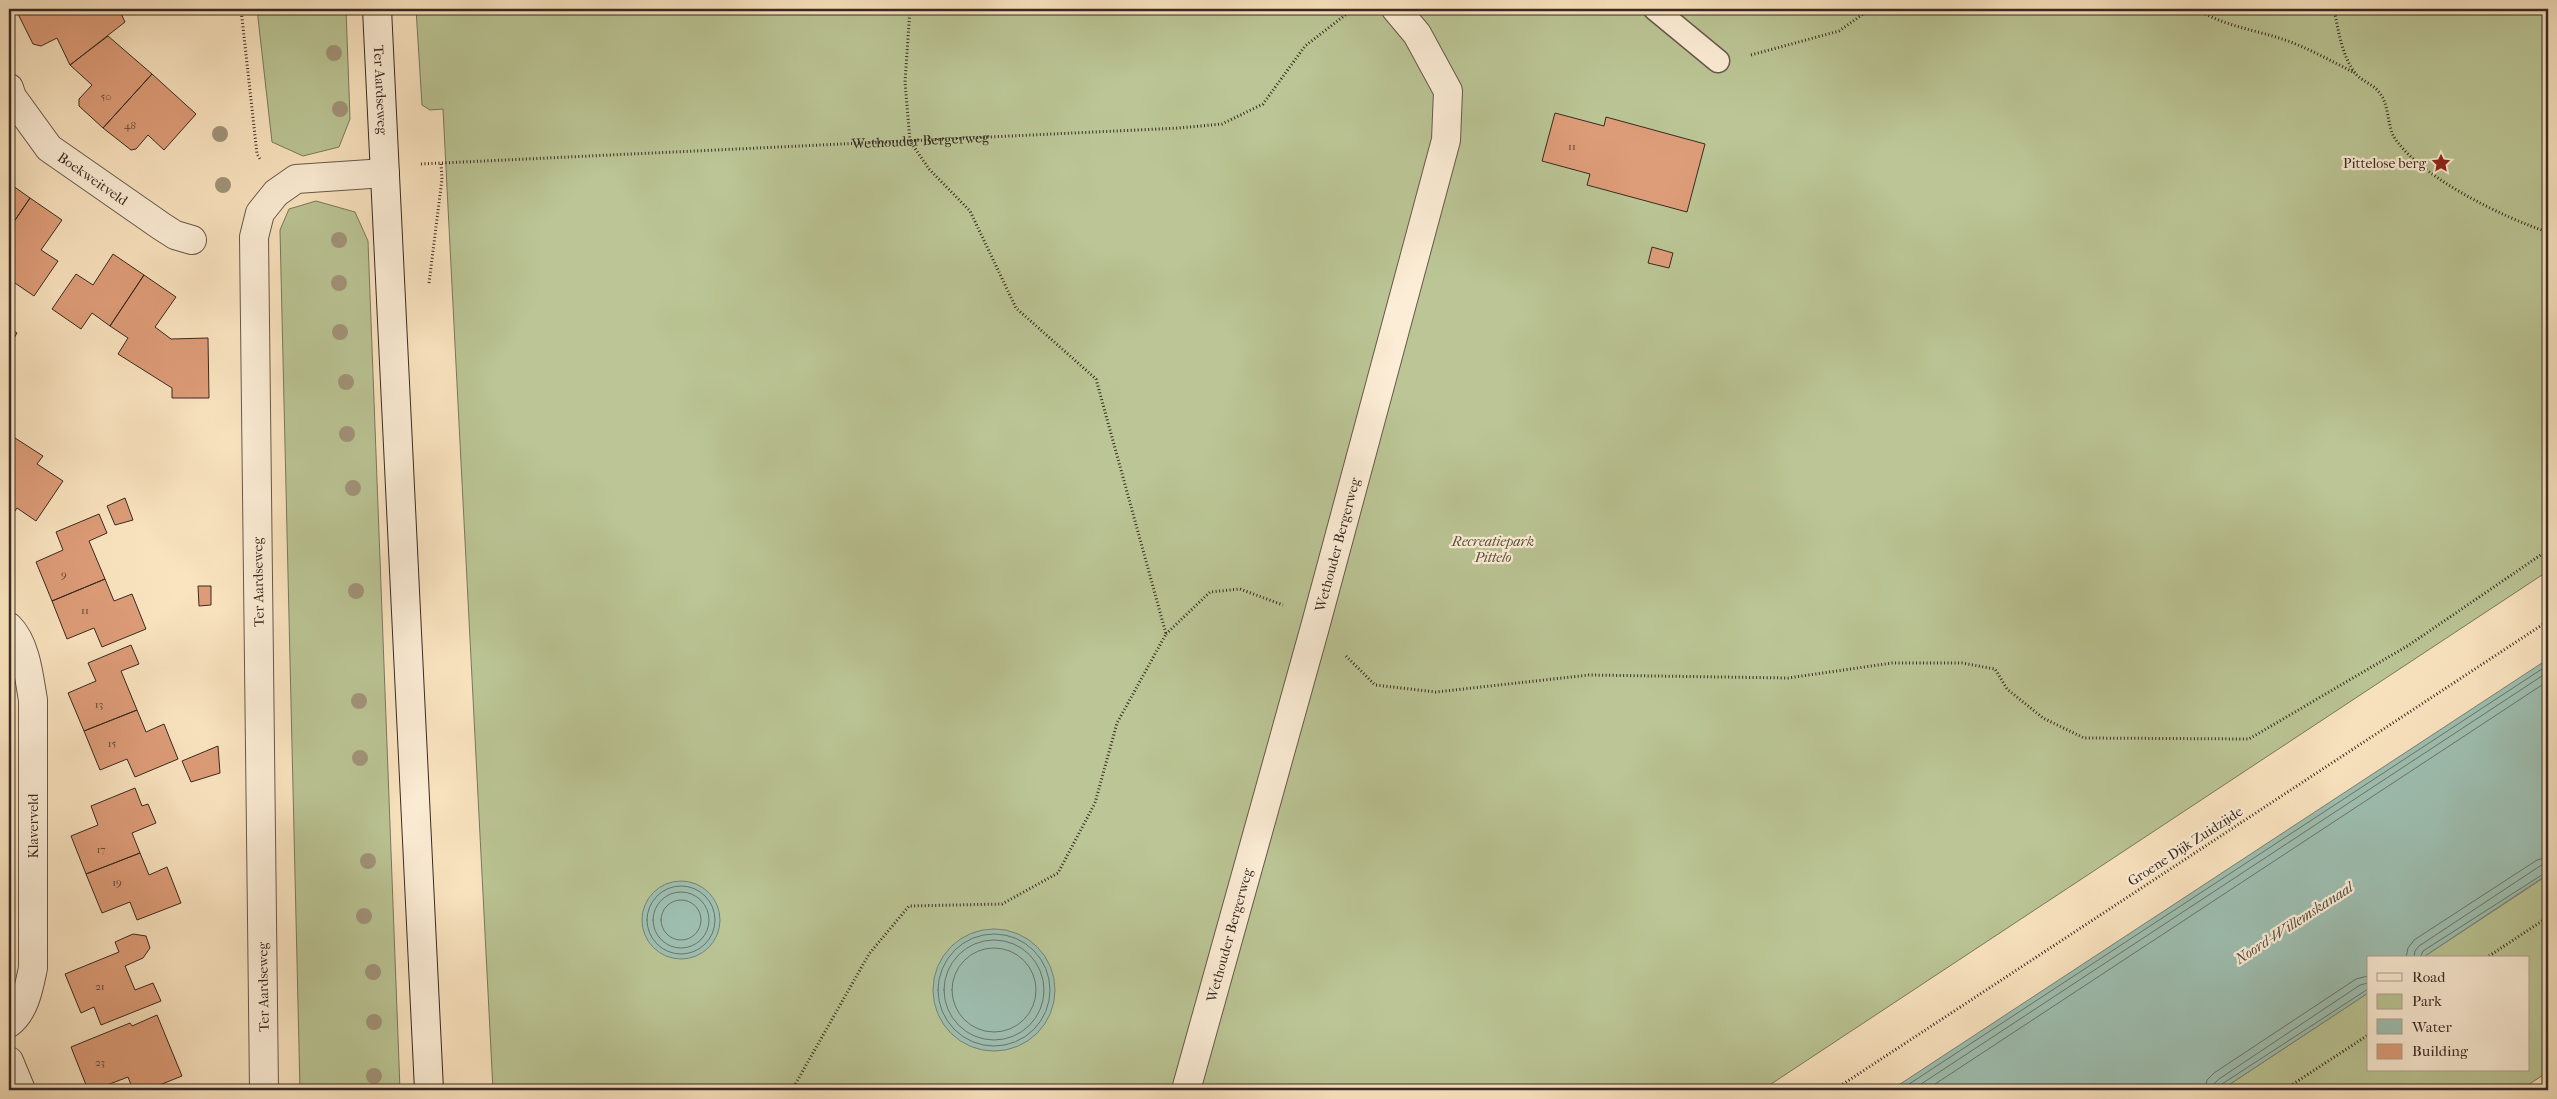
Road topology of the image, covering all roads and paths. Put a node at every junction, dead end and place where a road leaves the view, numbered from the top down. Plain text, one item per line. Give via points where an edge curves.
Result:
1 (241, 9) edge
2 (377, 9) edge
3 (910, 9) edge
4 (1353, 9) edge
5 (1396, 9) edge
6 (1655, 9) edge
7 (1870, 9) edge
8 (2196, 9) edge
9 (2334, 9) edge
10 (1718, 61) joint
11 (2356, 74) junction
12 (10, 94) edge
13 (910, 141) junction
14 (441, 163) dead end
15 (385, 173) junction
16 (276, 193) junction
17 (2548, 232) edge
18 (192, 240) dead end
19 (2548, 550) edge
20 (2548, 621) edge
21 (1315, 626) junction
22 (9, 627) edge
23 (1166, 634) junction
24 (2548, 917) edge
25 (2489, 956) edge
26 (9, 1023) edge
27 (2367, 1036) edge
28 (9, 1061) edge
29 (21, 1090) edge
30 (264, 1090) edge
31 (429, 1090) edge
32 (792, 1090) edge
33 (1186, 1090) edge
34 (1834, 1090) edge
35 (2284, 1090) edge

1 - 16 path via 257,154
2 - 15 street, Ter Aardseweg
3 - 13 path via 905,82
4 - 13 path, Wethouder Bergerweg via 1305,46 1263,104 1222,124
5 - 21 street, Wethouder Bergerweg via 1416,34 1448,91 1446,140
6 - 10 lane
7 - 10 path via 1840,31
8 - 11 path via 2221,23 2287,41 2322,55
9 - 11 path via 2343,47
11 - 17 path via 2380,92 2393,135 2416,161 2440,180 2520,224
12 - 18 street, Boekweitveld via 48,148 175,235
13 - 14 path, Wethouder Bergerweg
13 - 23 path via 929,169 970,212 1016,308 1096,379
15 - 16 street, Ter Aardseweg via 296,179
15 - 31 street, Ter Aardseweg
16 - 30 street, Ter Aardseweg via 260,213 254,237
19 - 21 path via 2409,645 2250,739 2084,738 2043,718 2007,689 1995,669 1962,663 1892,663 1788,678 1589,675 1436,692 1375,685
20 - 34 path, Groene Dijk Zuidzijde
21 - 23 path via 1280,603 1240,589 1210,592
21 - 33 street, Wethouder Bergerweg
22 - 26 street, Klaverveld via 14,632 27,667 33,700 33,968 17,1016
23 - 32 path via 1117,723 1095,803 1058,873 1002,904 908,906 869,954
24 - 25 path
27 - 35 path
28 - 29 street

